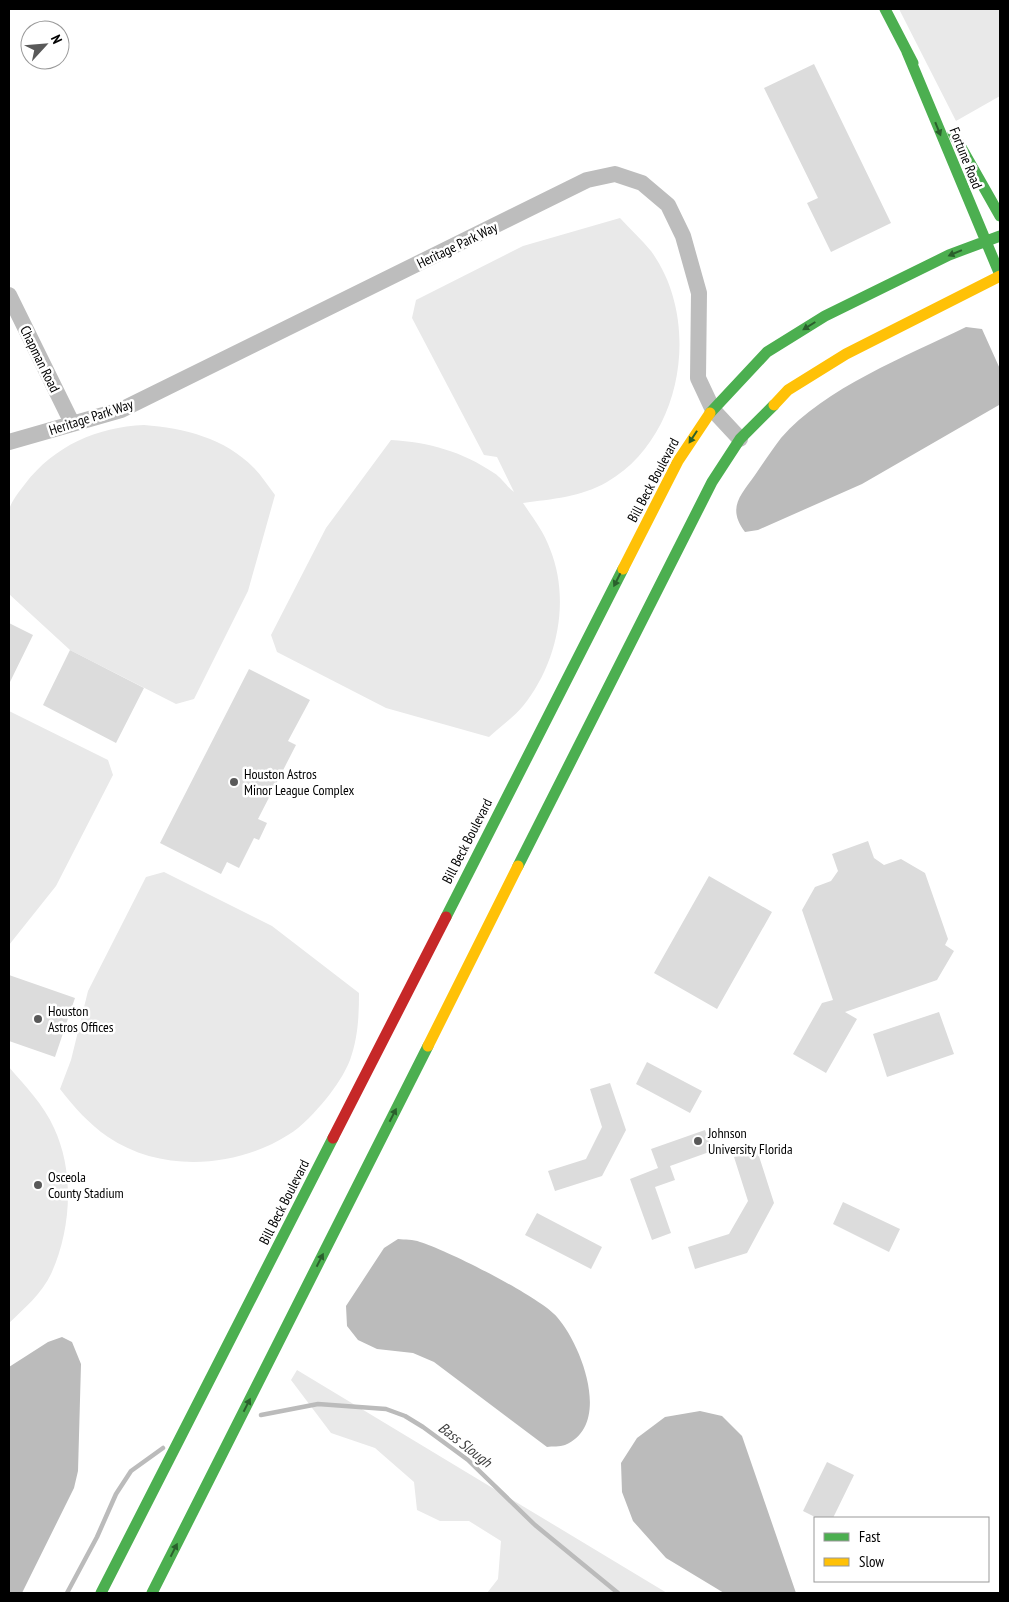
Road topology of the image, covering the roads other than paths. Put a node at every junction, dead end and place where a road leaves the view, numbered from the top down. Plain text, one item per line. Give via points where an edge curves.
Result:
1 (885, 9) edge
2 (907, 52) junction
3 (1000, 216) edge
4 (1000, 236) edge
5 (984, 241) junction
6 (1000, 275) edge
7 (9, 295) edge
8 (713, 410) junction
9 (72, 423) junction
10 (740, 439) junction
11 (9, 442) edge
12 (101, 1593) edge
13 (152, 1593) edge

1 - 2 street, Fortune Road
2 - 3 street, Fortune Road
2 -> 5 street, Fortune Road
4 - 5 street, Bill Beck Boulevard
5 - 6 street, Fortune Road
5 -> 8 street, Bill Beck Boulevard via 826,316 767,352
6 - 10 street via 846,354 788,390
7 - 9 street, Chapman Road
8 - 9 street, Heritage Park Way via 698,378 699,293 683,236 668,205 642,184 615,174 587,180 121,410
8 - 10 street, Heritage Park Way
8 -> 12 street, Bill Beck Boulevard via 678,461
9 - 11 street, Heritage Park Way
13 -> 10 street via 708,491

